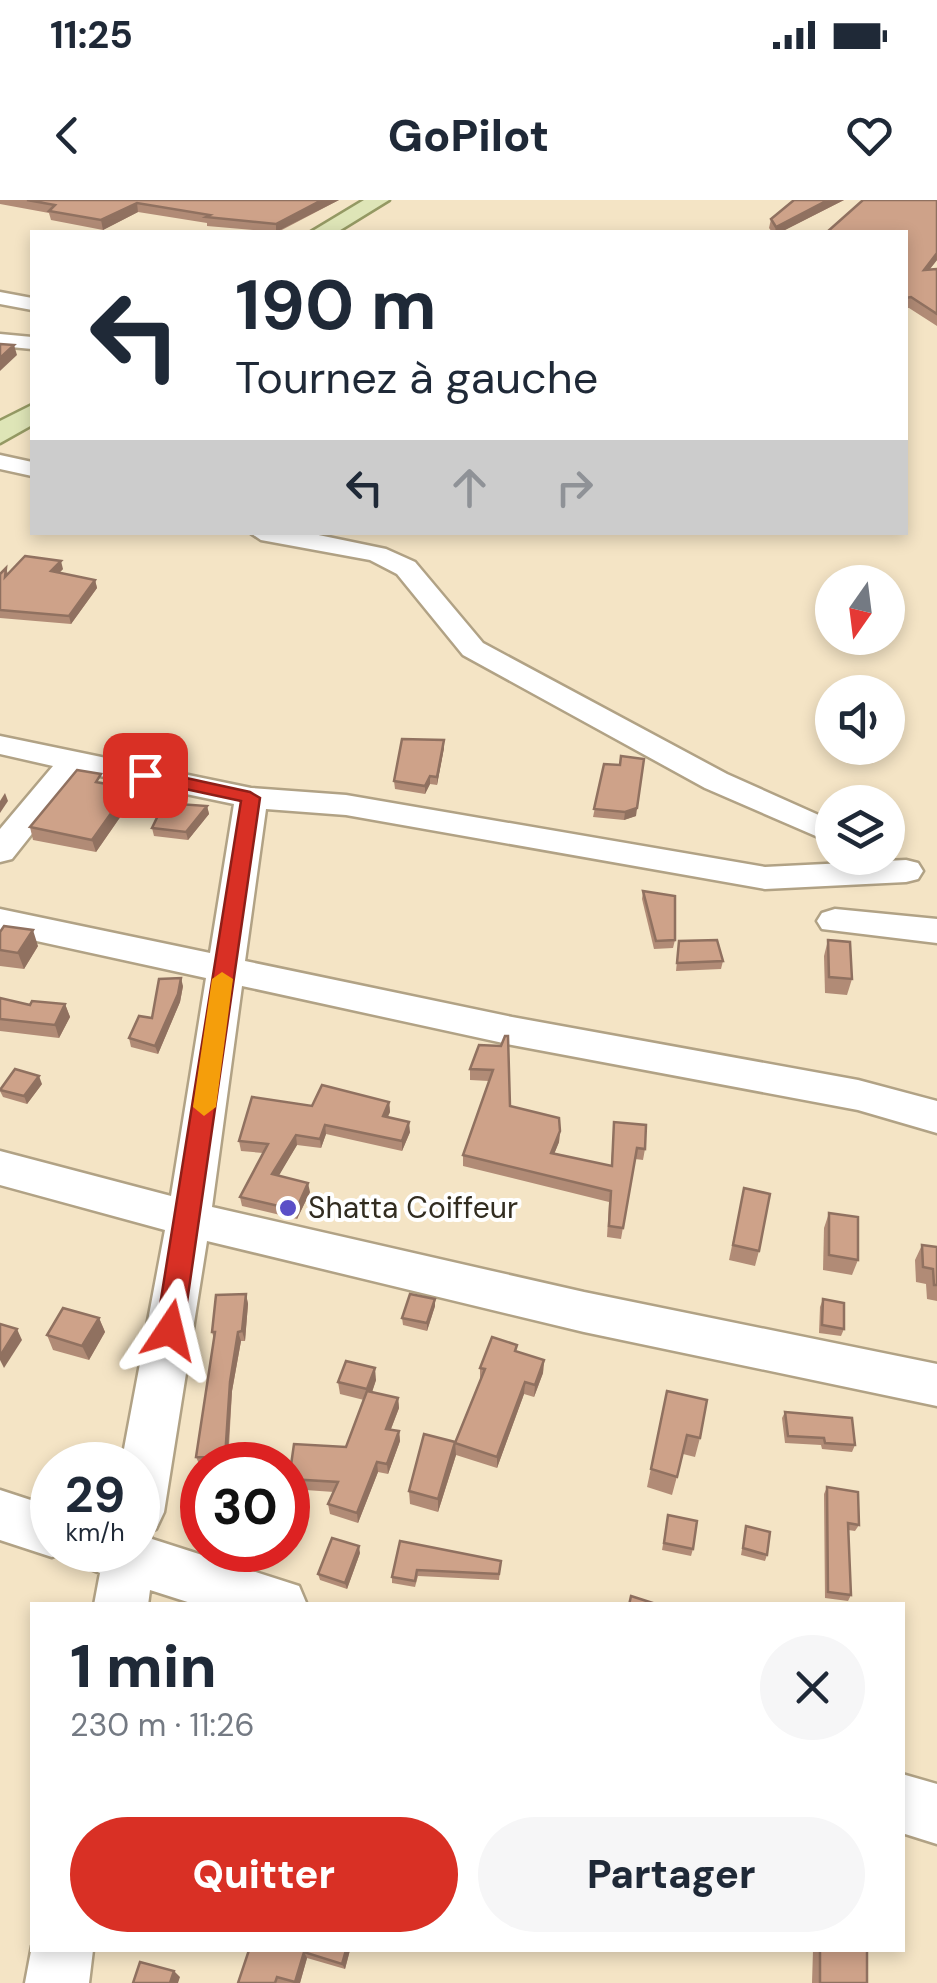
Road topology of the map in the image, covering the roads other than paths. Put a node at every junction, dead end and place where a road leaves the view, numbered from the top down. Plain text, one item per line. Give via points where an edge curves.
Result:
1 (380, 200) edge
2 (388, 200) edge
3 (326, 230) edge
4 (343, 230) edge
5 (0, 298) edge
6 (30, 304) edge
7 (0, 340) edge
8 (30, 343) edge
9 (30, 403) edge
10 (30, 414) edge
11 (0, 420) edge
12 (0, 434) edge
13 (0, 462) edge
14 (30, 469) edge
15 (277, 535) edge
16 (0, 745) edge
17 (74, 759) junction
18 (250, 798) junction
19 (815, 825) edge
20 (0, 851) edge
21 (905, 870) edge
22 (815, 873) edge
23 (937, 888) edge
24 (834, 921) dead end
25 (0, 922) edge
26 (937, 931) edge
27 (224, 968) junction
28 (937, 1086) edge
29 (858, 1095) junction
30 (937, 1117) edge
31 (0, 1168) edge
32 (188, 1220) junction
33 (937, 1385) edge
34 (146, 1442) edge
35 (0, 1515) edge
36 (30, 1525) edge
37 (160, 1566) edge
38 (271, 1602) edge
39 (905, 1803) edge
40 (937, 1814) edge
41 (62, 1952) edge
42 (57, 1983) edge

1 - 2 street
1 - 3 main road
2 - 4 main road
5 - 6 street
7 - 8 street
9 - 11 main road
10 - 12 main road
13 - 14 street
15 - 19 street via 377,554 406,568 474,649 716,781
16 - 17 street
17 - 18 street
17 - 20 street
18 - 22 street via 346,805 765,878
18 - 27 street
21 - 23 street
24 - 26 street
25 - 27 street
27 - 29 street via 512,1031
27 - 32 street
28 - 29 street
29 - 30 street
31 - 32 street
32 - 33 street via 678,1334
32 - 34 street
35 - 36 street
37 - 38 street
39 - 40 street
41 - 42 street

